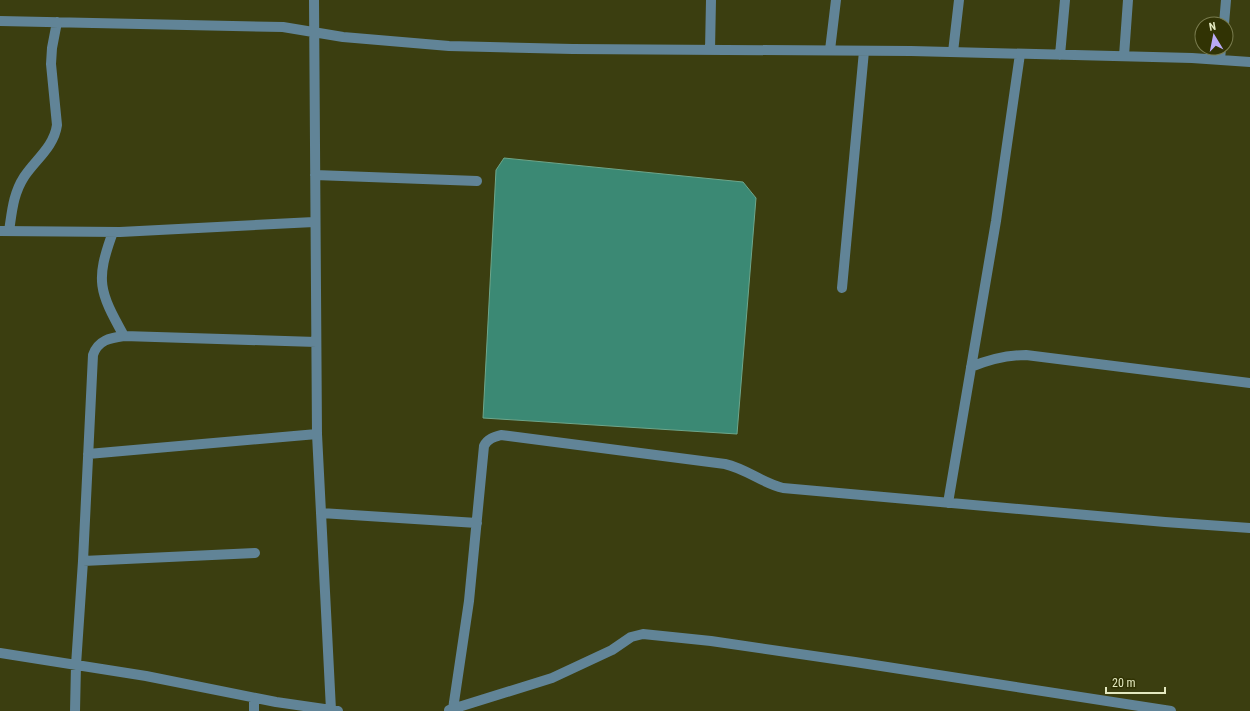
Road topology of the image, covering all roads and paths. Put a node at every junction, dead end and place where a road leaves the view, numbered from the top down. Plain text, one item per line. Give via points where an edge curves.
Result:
1 (314, 0) edge
2 (711, 0) edge
3 (836, 0) edge
4 (959, 0) edge
5 (1065, 0) edge
6 (1128, 0) edge
7 (1226, 0) edge
8 (1225, 16) edge
9 (0, 21) edge
10 (57, 22) junction
11 (315, 31) junction
12 (710, 50) junction
13 (830, 50) junction
14 (864, 51) junction
15 (953, 52) junction
16 (1020, 54) junction
17 (1060, 55) junction
18 (1124, 56) junction
19 (1220, 56) edge
20 (1220, 60) junction
21 (1250, 62) edge
22 (315, 175) junction
23 (477, 181) dead end
24 (314, 222) junction
25 (4, 231) edge
26 (114, 232) junction
27 (842, 288) dead end
28 (124, 336) junction
29 (316, 342) junction
30 (971, 367) junction
31 (1250, 383) edge
32 (318, 434) junction
33 (88, 454) junction
34 (948, 503) junction
35 (322, 513) junction
36 (477, 523) junction
37 (1250, 528) edge
38 (255, 552) dead end
39 (83, 561) junction
40 (0, 653) edge
41 (76, 665) junction
42 (254, 698) junction
43 (335, 710) edge
44 (450, 710) edge
45 (75, 711) edge
46 (254, 711) edge
47 (1171, 711) edge

1 - 11 street
2 - 12 street
3 - 13 street
4 - 15 street
5 - 17 street
6 - 18 street
7 - 8 street
9 - 10 street
10 - 11 street via 283,27
10 - 25 street via 51,64 56,133 52,143 24,177 14,196
11 - 12 street via 384,42 449,46
11 - 22 street
12 - 13 street
13 - 14 street
14 - 15 street
14 - 27 street
15 - 16 street
16 - 17 street
16 - 30 street via 996,221
17 - 18 street
18 - 20 street
19 - 20 street
20 - 21 street
22 - 23 street
22 - 24 street
24 - 26 street
24 - 29 street
25 - 26 street
26 - 28 street via 101,281 103,295
28 - 29 street
28 - 33 street via 101,343 93,355
29 - 32 street
30 - 31 street via 990,358 1026,355
30 - 34 street
32 - 33 street
32 - 35 street
33 - 39 street
34 - 36 street via 783,488 771,485 739,467 725,464 501,435 485,442
34 - 37 street
35 - 36 street
35 - 43 street
36 - 44 street via 469,601
38 - 39 street
39 - 41 street
40 - 41 street
41 - 42 street
41 - 45 street
42 - 43 street
42 - 46 street
44 - 47 street via 552,678 612,650 631,637 643,634 711,641

